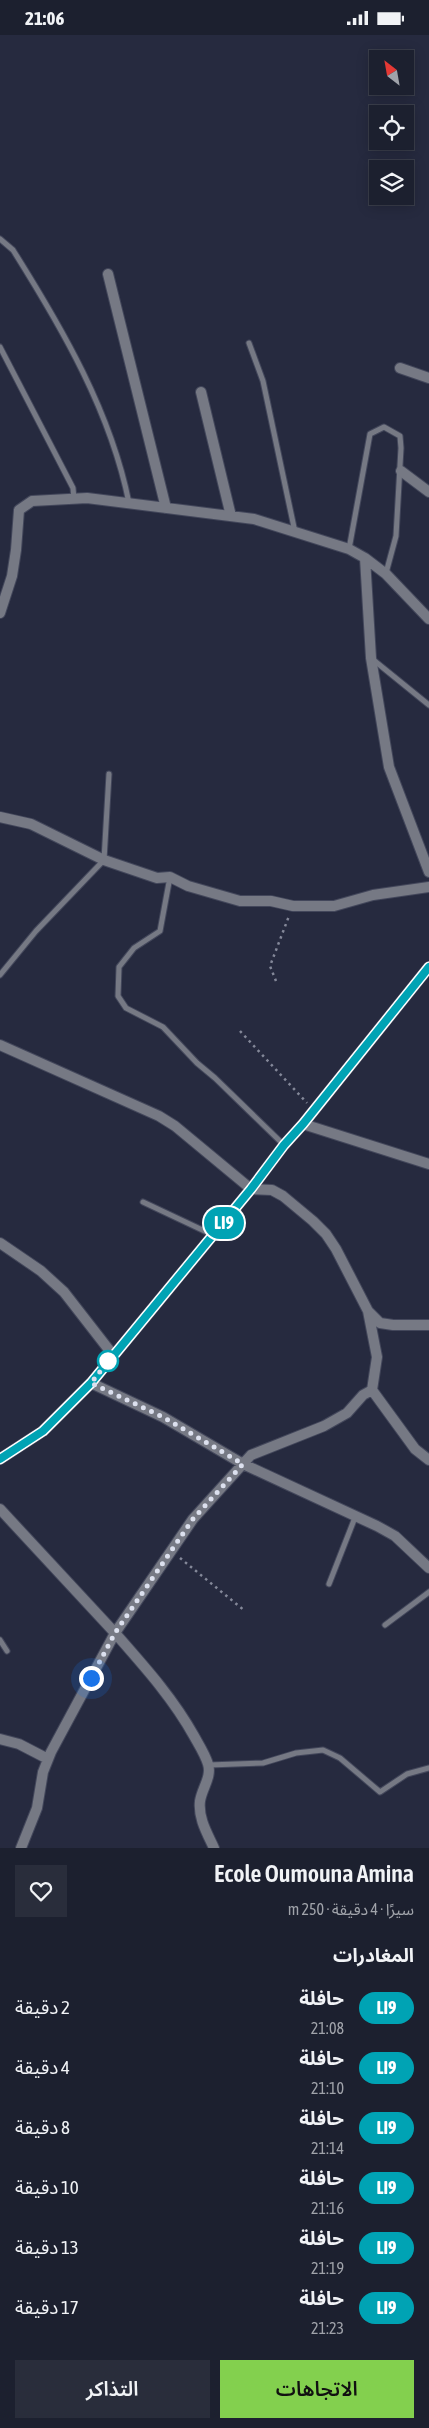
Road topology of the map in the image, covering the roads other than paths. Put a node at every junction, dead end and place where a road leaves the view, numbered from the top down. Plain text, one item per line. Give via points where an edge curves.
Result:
1 (0, 239) edge
2 (108, 274) dead end
3 (249, 343) dead end
4 (0, 347) edge
5 (400, 368) dead end
6 (429, 378) edge
7 (201, 392) dead end
8 (400, 471) junction
9 (429, 492) edge
10 (74, 499) junction
11 (129, 503) junction
12 (166, 508) junction
13 (231, 516) junction
14 (295, 532) junction
15 (349, 549) junction
16 (365, 558) junction
17 (386, 574) junction
18 (0, 613) edge
19 (429, 619) edge
20 (371, 658) junction
21 (429, 705) edge
22 (109, 774) dead end
23 (0, 817) edge
24 (104, 860) junction
25 (429, 872) edge
26 (170, 877) junction
27 (429, 887) edge
28 (429, 967) edge
29 (0, 975) edge
30 (0, 1045) edge
31 (303, 1124) junction
32 (284, 1145) junction
33 (429, 1164) edge
34 (251, 1189) junction
35 (143, 1202) dead end
36 (213, 1235) junction
37 (0, 1243) edge
38 (368, 1311) junction
39 (429, 1325) edge
40 (113, 1355) junction
41 (91, 1383) junction
42 (372, 1390) junction
43 (0, 1459) edge
44 (429, 1460) edge
45 (243, 1464) junction
46 (0, 1509) edge
47 (356, 1515) junction
48 (429, 1568) edge
49 (329, 1584) dead end
50 (429, 1592) edge
51 (385, 1625) dead end
52 (115, 1633) junction
53 (0, 1640) edge
54 (7, 1651) dead end
55 (0, 1739) edge
56 (48, 1759) junction
57 (208, 1765) junction
58 (429, 1768) edge
59 (21, 1848) edge
60 (214, 1848) edge

1 - 11 lane via 14,250 85,376 122,468
2 - 12 street
3 - 14 lane via 263,381
4 - 10 lane via 73,488
5 - 6 street
7 - 13 street
8 - 9 street
8 - 15 lane via 400,436 384,427 377,429 370,434
8 - 17 lane via 396,536
10 - 11 street
10 - 18 street via 32,501 19,510 12,576
11 - 12 street
12 - 13 street
13 - 14 street via 254,519
14 - 15 street
15 - 16 street
16 - 17 street
16 - 20 street
17 - 19 street
20 - 21 lane
20 - 25 street via 388,767
22 - 24 lane
23 - 24 street via 31,824
24 - 26 street via 156,877
24 - 29 lane via 36,931
26 - 27 street via 188,886 240,901 271,901 293,906 334,906 373,895
26 - 32 lane via 160,931 134,948 119,967 120,1000 126,1008 163,1027
28 - 31 street
30 - 34 street via 159,1116
31 - 32 street
31 - 33 street
32 - 34 street
34 - 36 street
34 - 38 street via 272,1190 282,1196 326,1234
35 - 36 lane
36 - 40 street
37 - 40 street via 41,1271 64,1292
38 - 39 street via 380,1323
38 - 42 street via 377,1357
40 - 41 street
41 - 43 street via 43,1431
41 - 45 street via 163,1417
42 - 44 street via 415,1449
42 - 45 street via 347,1413 295,1439 259,1450
45 - 47 street
45 - 52 street via 193,1519
46 - 52 street
47 - 48 street via 395,1537
47 - 49 lane
50 - 51 lane
52 - 56 street
52 - 57 street via 181,1712
53 - 54 lane
55 - 56 street via 19,1744
56 - 59 street via 37,1808
57 - 58 lane via 263,1763 296,1753 323,1750 340,1758 380,1793 407,1775
57 - 60 street via 209,1775 200,1801 201,1820

